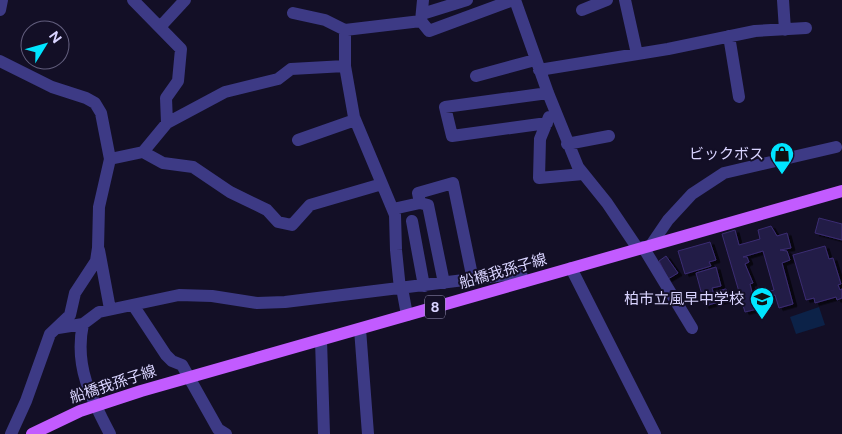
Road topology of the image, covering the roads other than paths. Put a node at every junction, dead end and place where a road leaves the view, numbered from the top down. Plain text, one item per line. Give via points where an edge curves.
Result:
1 (2, 0) edge
2 (133, 0) edge
3 (186, 0) edge
4 (423, 0) edge
5 (467, 0) edge
6 (514, 0) edge
7 (607, 0) edge
8 (625, 0) edge
9 (783, 0) edge
10 (0, 10) edge
11 (582, 10) dead end
12 (293, 13) dead end
13 (422, 18) junction
14 (160, 27) junction
15 (806, 28) dead end
16 (345, 30) junction
17 (785, 30) junction
18 (729, 36) junction
19 (637, 54) junction
20 (0, 61) edge
21 (537, 65) junction
22 (345, 66) junction
23 (476, 76) dead end
24 (548, 93) junction
25 (738, 97) dead end
26 (553, 108) junction
27 (355, 120) junction
28 (547, 122) junction
29 (167, 123) junction
30 (609, 136) dead end
31 (298, 140) dead end
32 (567, 144) junction
33 (836, 147) dead end
34 (143, 152) junction
35 (110, 160) junction
36 (583, 174) junction
37 (382, 184) junction
38 (842, 191) edge
39 (420, 203) junction
40 (393, 209) junction
41 (412, 221) dead end
42 (644, 247) junction
43 (98, 248) junction
44 (571, 268) junction
45 (473, 280) junction
46 (524, 282) junction
47 (444, 283) junction
48 (424, 286) junction
49 (401, 289) junction
50 (133, 305) junction
51 (110, 309) junction
52 (407, 315) junction
53 (83, 324) junction
54 (58, 328) junction
55 (692, 328) dead end
56 (360, 329) junction
57 (321, 340) junction
58 (189, 377) junction
59 (96, 405) junction
60 (11, 434) edge
61 (32, 434) edge
62 (110, 434) edge
63 (226, 434) edge
64 (324, 434) edge
65 (368, 434) edge
66 (655, 434) edge

1 - 10 street
2 - 14 street
3 - 14 street
4 - 13 street
5 - 13 street
6 - 13 street via 429,31
6 - 21 street
7 - 11 street
8 - 19 street
9 - 17 street
12 - 16 street via 325,20
13 - 16 street
14 - 29 street via 181,48 178,80 166,98
15 - 17 street
16 - 22 street
17 - 18 street
18 - 19 street
18 - 25 street
19 - 21 street
20 - 35 street via 95,104 101,113
21 - 23 street
21 - 24 street
22 - 27 street
22 - 29 street via 291,69 278,79 225,92
24 - 26 street
24 - 28 street via 445,107 452,136
26 - 28 street
26 - 32 street
27 - 31 street
27 - 37 street
28 - 36 street via 540,139 539,178
29 - 34 street
30 - 32 street
32 - 36 street
33 - 42 street via 724,173 692,194
34 - 35 street
34 - 37 street via 163,162 193,167 230,192 267,210 278,222 292,225 310,205
35 - 43 street via 99,207
36 - 42 street
37 - 40 street
38 - 42 main road, 船橋我孫子線 / 8
39 - 40 street
39 - 45 street via 418,193 453,183
39 - 47 street via 428,205
40 - 49 street
41 - 48 street
42 - 44 main road, 船橋我孫子線 / 8
42 - 55 street
43 - 51 street
43 - 54 street via 96,261 75,293 70,315
44 - 46 main road, 船橋我孫子線 / 8
44 - 66 street
45 - 46 street via 521,273
45 - 47 street
46 - 52 main road, 船橋我孫子線 / 8
47 - 48 street
48 - 49 street
49 - 50 street via 257,304 212,296 179,295
49 - 52 street
50 - 51 street
50 - 58 street via 166,355 172,361 180,362
51 - 53 street via 99,312
52 - 56 main road, 船橋我孫子線 / 8
53 - 54 street
53 - 59 street via 79,355
54 - 60 street via 50,334
56 - 57 main road, 船橋我孫子線 / 8
56 - 65 street
57 - 58 main road, 船橋我孫子線 / 8
57 - 64 street
58 - 59 main road, 船橋我孫子線 / 8
58 - 63 street via 218,429
59 - 61 main road, 船橋我孫子線 / 8
59 - 62 street

